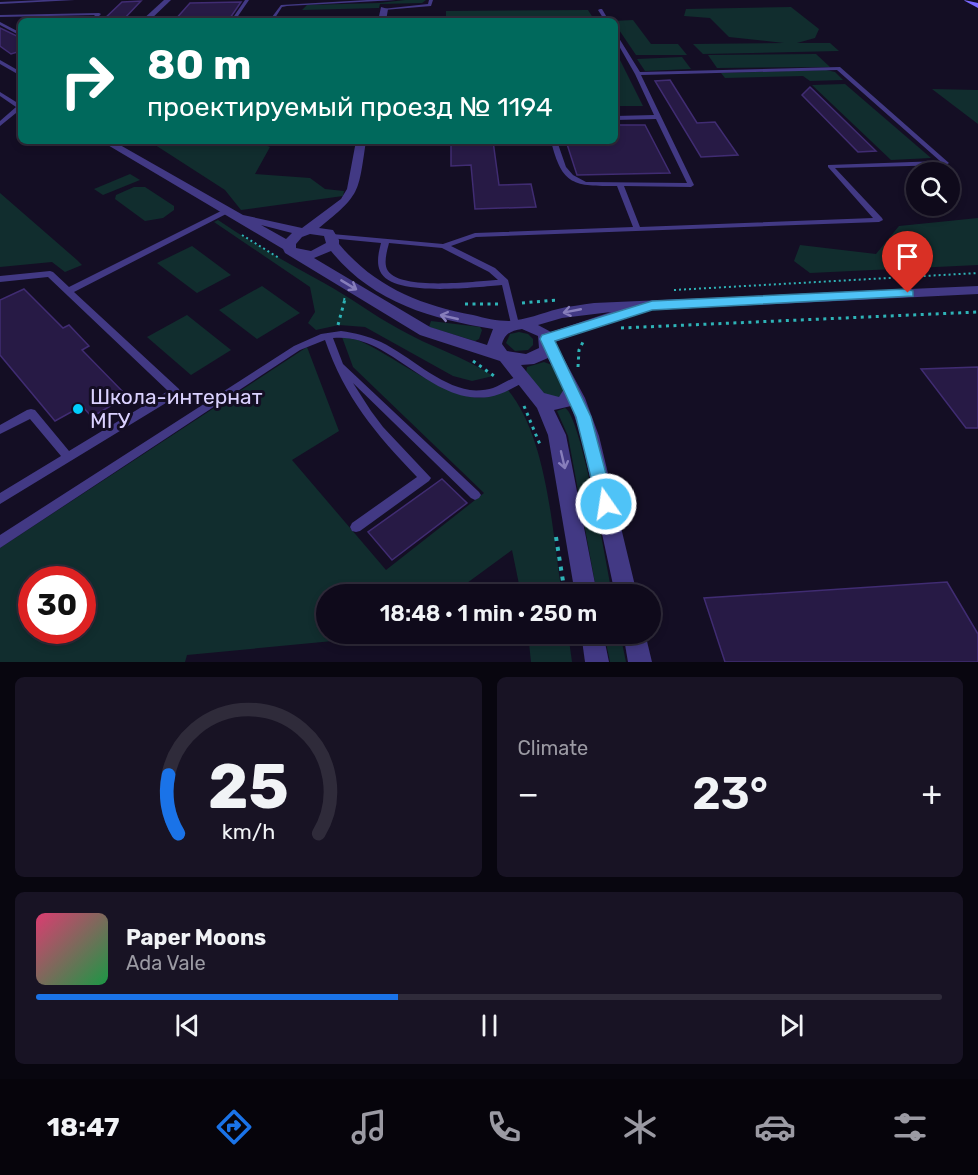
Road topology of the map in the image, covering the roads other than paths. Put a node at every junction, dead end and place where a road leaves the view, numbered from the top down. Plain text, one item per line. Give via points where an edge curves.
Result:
1 (73, 0) edge
2 (168, 0) edge
3 (205, 0) edge
4 (213, 0) edge
5 (247, 0) edge
6 (394, 0) edge
7 (431, 0) edge
8 (967, 0) edge
9 (288, 2) edge
10 (0, 3) edge
11 (978, 6) edge
12 (384, 9) joint
13 (600, 10) dead end
14 (0, 16) edge
15 (94, 18) edge
16 (148, 18) edge
17 (235, 18) edge
18 (273, 18) edge
19 (382, 18) edge
20 (605, 18) edge
21 (0, 23) edge
22 (18, 33) edge
23 (618, 40) edge
24 (0, 62) edge
25 (18, 72) edge
26 (638, 74) junction
27 (0, 94) edge
28 (18, 106) edge
29 (18, 109) edge
30 (658, 117) junction
31 (618, 118) edge
32 (0, 124) edge
33 (111, 144) edge
34 (360, 144) edge
35 (555, 144) edge
36 (620, 186) junction
37 (226, 212) junction
38 (637, 228) junction
39 (306, 231) junction
40 (332, 240) junction
41 (385, 241) junction
42 (444, 246) junction
43 (293, 250) junction
44 (0, 279) edge
45 (505, 282) junction
46 (978, 290) edge
47 (68, 291) junction
48 (652, 305) junction
49 (515, 325) junction
50 (328, 336) junction
51 (547, 342) junction
52 (503, 356) junction
53 (336, 361) junction
54 (524, 378) junction
55 (576, 381) junction
56 (539, 398) junction
57 (0, 430) edge
58 (69, 458) junction
59 (475, 495) dead end
60 (0, 499) edge
61 (356, 527) dead end
62 (0, 542) edge
63 (584, 584) edge
64 (624, 584) edge
65 (594, 644) edge
66 (636, 644) edge
67 (597, 662) edge
68 (640, 662) edge

1 - 10 lane
2 - 16 street
3 - 4 lane
5 - 17 lane
6 - 9 lane
7 - 12 lane via 430,5
8 - 11 street
9 - 18 lane
12 - 19 street
13 - 20 lane
14 - 15 lane via 99,14
21 - 22 lane
23 - 26 lane
24 - 25 lane
26 - 30 lane
26 - 38 lane via 838,68 946,163 830,166 879,220
27 - 28 lane
29 - 32 lane
30 - 31 lane
30 - 36 lane via 691,185
33 - 37 street
34 - 39 street via 353,189 345,201
35 - 36 lane via 561,167 570,178 585,184
36 - 38 lane
37 - 39 street
37 - 43 street
37 - 47 lane
38 - 42 lane via 475,235
39 - 40 street via 323,231
39 - 43 street via 293,236
40 - 41 lane
40 - 43 street via 314,255
49 -> 40 street via 470,321 411,305 346,266
41 - 42 lane
41 - 45 lane via 382,266 386,274 399,282 420,286
42 - 45 lane via 492,270
43 -> 52 street via 425,331
44 - 47 lane via 50,274
45 - 49 lane
46 - 48 street
47 - 58 lane via 175,392
48 -> 49 street via 581,309
48 - 51 street
49 - 51 street via 538,329
49 - 52 street via 494,339 496,350
50 - 53 lane
50 - 54 lane via 359,336 447,385 472,393 490,393
50 - 62 lane via 297,348
51 - 52 street via 540,356 533,360 524,362
51 - 55 street
52 - 54 street
53 - 59 lane
53 - 61 lane via 365,414 425,478
54 - 56 street
55 - 56 street via 565,402 557,404
55 - 64 street
56 -> 63 street via 557,435 564,462
57 - 58 lane via 32,413
58 - 60 lane
65 - 67 street
66 - 68 street

